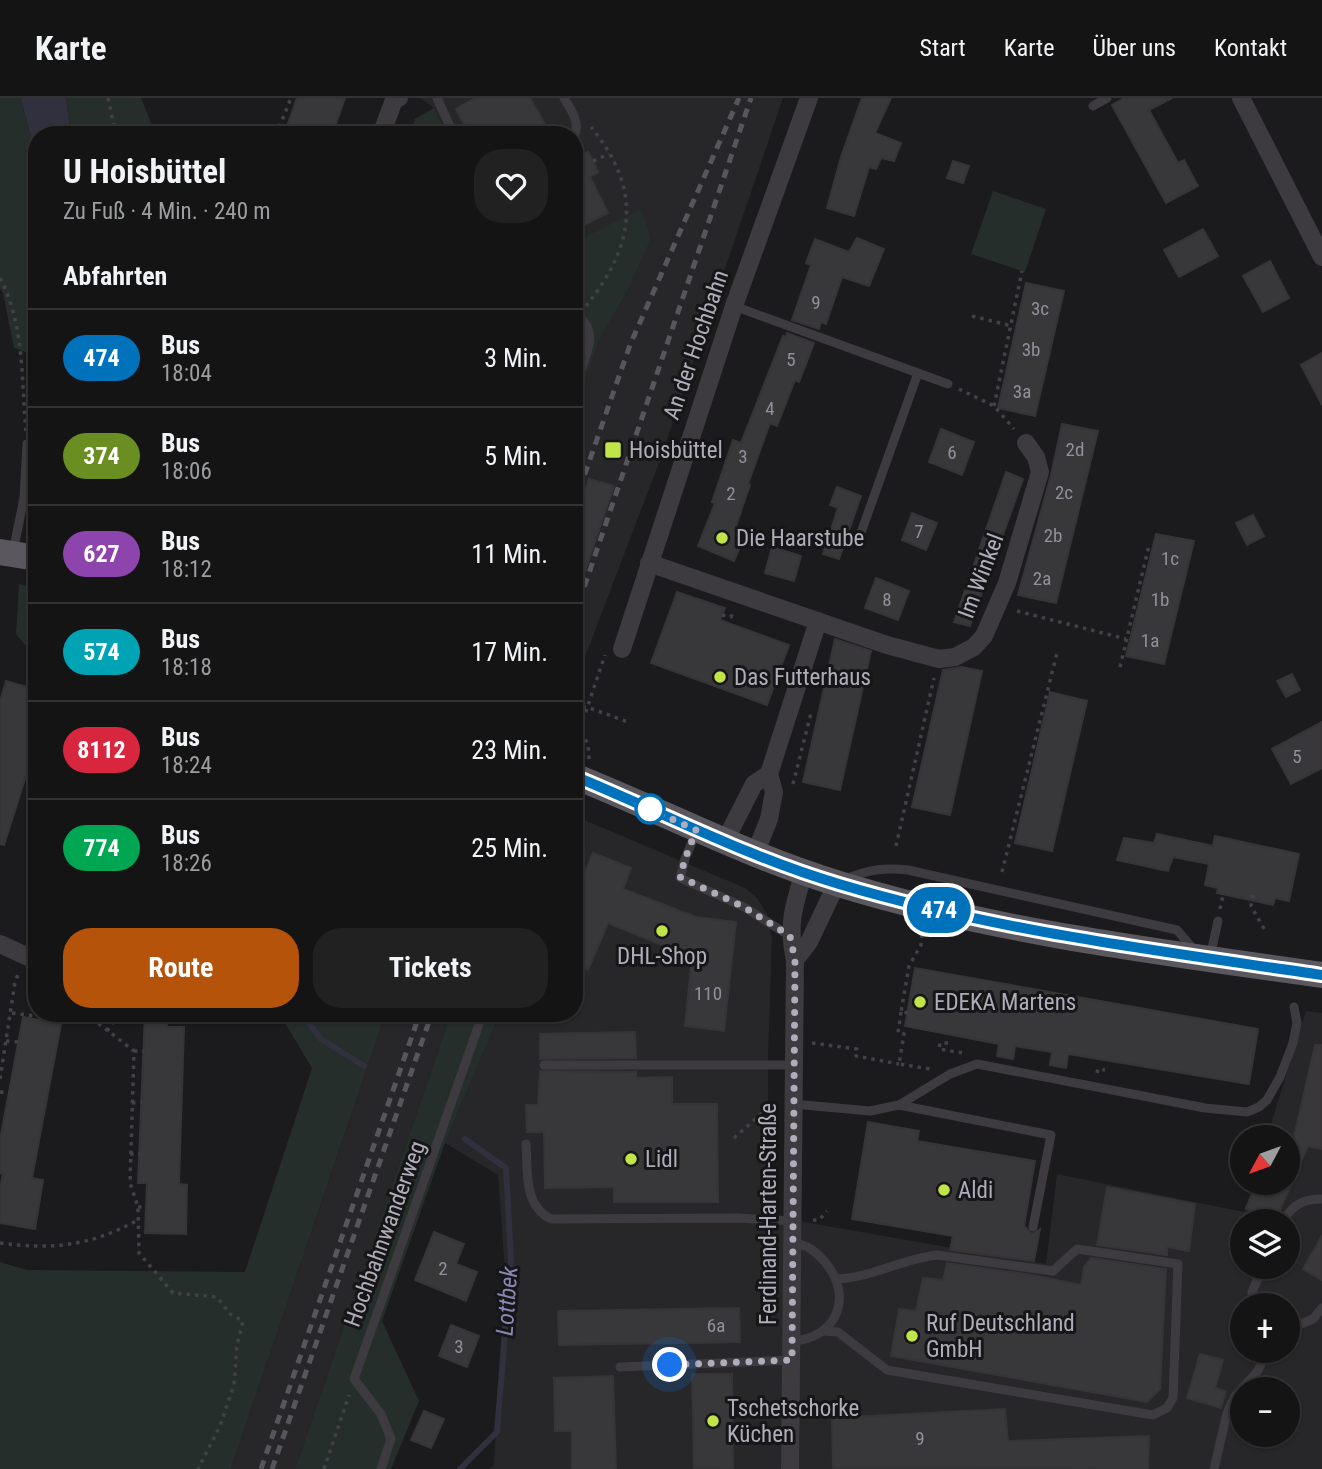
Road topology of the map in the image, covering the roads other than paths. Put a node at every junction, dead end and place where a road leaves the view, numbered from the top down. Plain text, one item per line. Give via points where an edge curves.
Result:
1 (437, 98) edge
2 (565, 98) edge
3 (809, 98) edge
4 (1107, 98) edge
5 (1241, 98) edge
6 (395, 99) edge
7 (1093, 106) dead end
8 (387, 126) edge
9 (450, 126) edge
10 (576, 126) edge
11 (1322, 257) edge
12 (734, 306) junction
13 (583, 323) edge
14 (583, 363) edge
15 (918, 373) junction
16 (948, 384) road end
17 (1026, 443) road end
18 (28, 470) edge
19 (858, 541) dead end
20 (17, 555) edge
21 (649, 563) junction
22 (818, 621) junction
23 (622, 649) dead end
24 (583, 769) edge
25 (769, 774) junction
26 (696, 830) junction
27 (725, 841) junction
28 (755, 854) junction
29 (804, 872) junction
30 (837, 883) junction
31 (1218, 921) dead end
32 (790, 936) junction
33 (0, 944) edge
34 (28, 958) edge
35 (1205, 958) junction
36 (795, 960) junction
37 (1320, 971) edge
38 (1294, 1007) dead end
39 (480, 1022) edge
40 (544, 1065) dead end
41 (794, 1065) junction
42 (793, 1104) junction
43 (900, 1105) junction
44 (526, 1144) dead end
45 (1322, 1199) edge
46 (1290, 1209) edge
47 (793, 1221) junction
48 (1033, 1227) dead end
49 (793, 1243) junction
50 (837, 1279) junction
51 (1322, 1308) edge
52 (1300, 1324) edge
53 (822, 1331) junction
54 (792, 1341) junction
55 (792, 1360) junction
56 (1262, 1363) edge
57 (620, 1367) dead end
58 (381, 1469) edge
59 (790, 1469) edge
60 (1214, 1469) edge

1 - 9 lane
2 - 10 lane
3 - 12 street, An der Hochbahn
4 - 7 lane
5 - 11 street
6 - 8 street
12 - 15 lane
12 - 21 street, An der Hochbahn
13 - 14 lane via 591,342
15 - 16 lane
15 - 19 lane
17 - 22 street, Im Winkel via 1040,472 997,606 974,647 939,659
18 - 20 lane
21 - 22 street
21 - 23 street, An der Hochbahn
22 - 25 street
24 - 26 main road
25 - 27 street via 754,784
25 - 28 street via 774,792
26 - 27 main road
26 - 32 lane via 680,877 744,907
27 - 28 main road
28 - 29 main road
29 - 30 main road
29 - 32 street, Ferdinand-Harten-Straße
30 - 35 main road via 1019,928
30 - 36 street via 809,942
31 - 35 lane
32 - 36 street, Ferdinand-Harten-Straße
33 - 34 street
35 - 37 main road
36 - 41 street, Ferdinand-Harten-Straße
38 - 43 lane via 1297,1023 1280,1077 1266,1100 1247,1112 1205,1108 988,1065 950,1074
39 - 58 lane, Hochbahnwanderweg via 354,1379 381,1414 391,1439
40 - 41 lane
41 - 42 street, Ferdinand-Harten-Straße
42 - 43 lane via 870,1111
42 - 47 street, Ferdinand-Harten-Straße
43 - 48 lane via 1051,1135
44 - 47 lane via 530,1196 540,1214 551,1219
45 - 46 lane via 1306,1199
47 - 49 street, Ferdinand-Harten-Straße
49 - 50 lane via 810,1247
49 - 54 street, Ferdinand-Harten-Straße
50 - 53 lane via 838,1313
50 - 53 lane via 859,1278 937,1255 1053,1271 1077,1249 1178,1264 1173,1398 1167,1408 1153,1415 887,1370 838,1332
51 - 52 lane via 1313,1319
53 - 54 lane via 810,1339
54 - 55 street, Ferdinand-Harten-Straße
55 - 57 lane
55 - 59 street, Ferdinand-Harten-Straße
56 - 60 lane via 1227,1413

